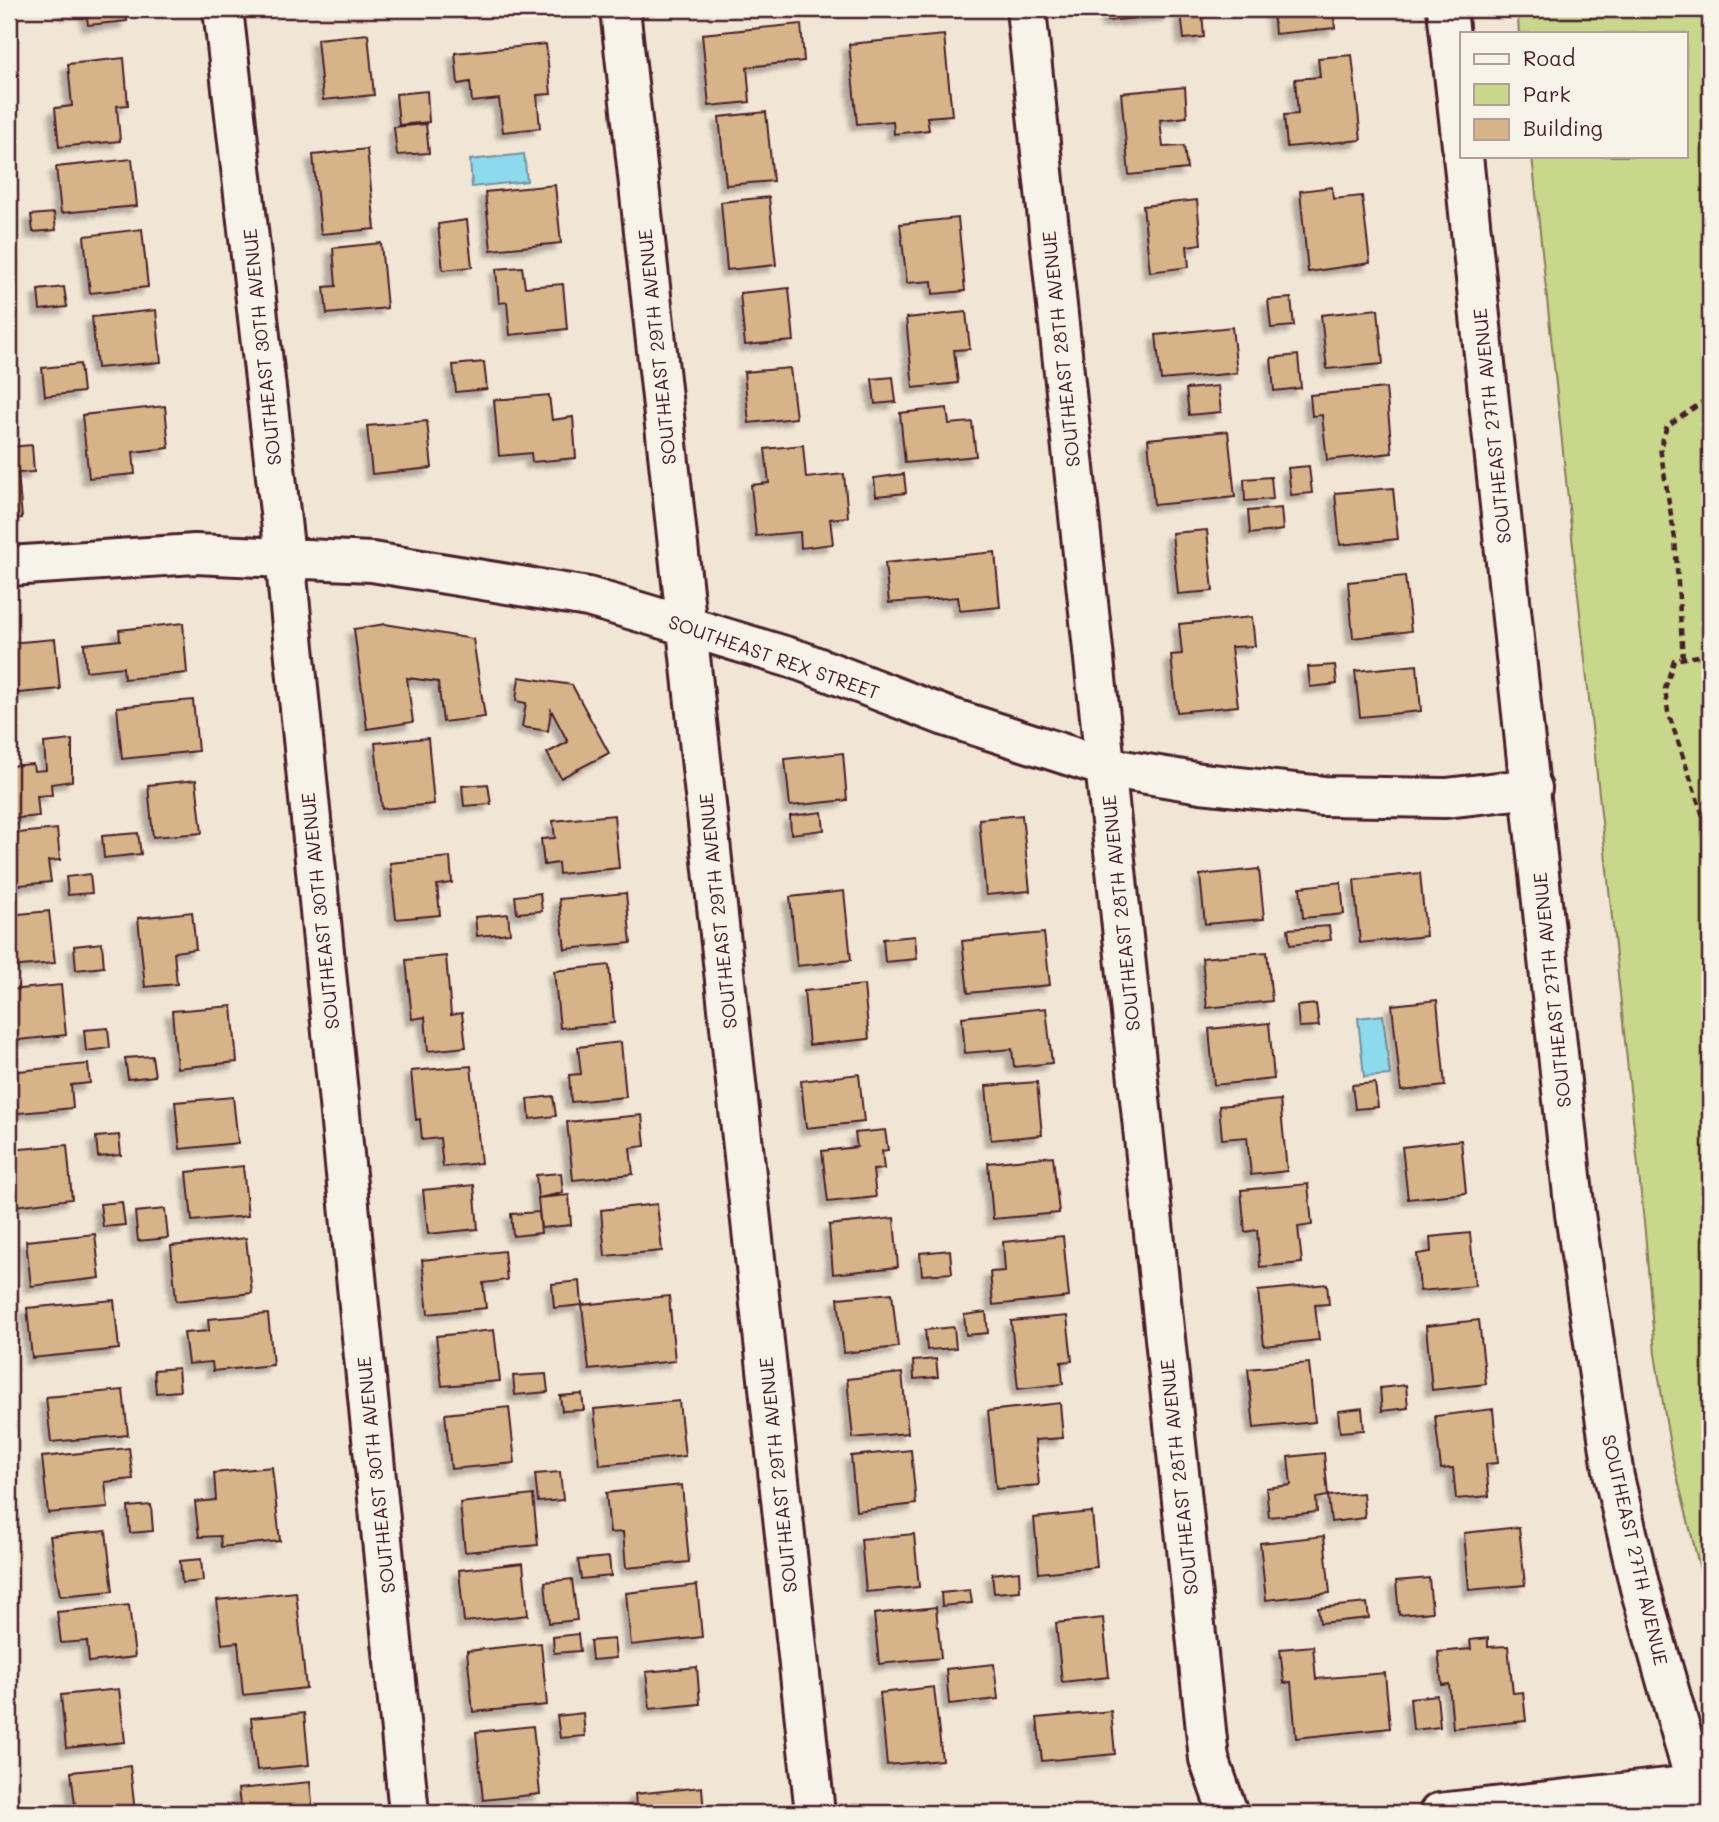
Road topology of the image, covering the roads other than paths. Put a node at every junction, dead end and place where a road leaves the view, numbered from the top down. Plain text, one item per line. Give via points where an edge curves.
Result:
1 (223, 9) edge
2 (620, 9) edge
3 (1026, 9) edge
4 (1447, 9) edge
5 (1460, 128) edge
6 (1463, 158) edge
7 (285, 556) junction
8 (9, 566) edge
9 (687, 627) junction
10 (1105, 767) junction
11 (1532, 788) junction
12 (1700, 1799) edge
13 (409, 1813) edge
14 (815, 1813) edge
15 (1228, 1813) edge
16 (1439, 1813) edge

1 - 7 street, SOUTHEAST 30TH AVENUE
2 - 9 street, SOUTHEAST 29TH AVENUE
3 - 10 street, SOUTHEAST 28TH AVENUE
4 - 5 street
6 - 11 street, SOUTHEAST 27TH AVENUE
7 - 8 street, SOUTHEAST REX STREET via 195,554
7 - 9 street, SOUTHEAST REX STREET via 372,562 481,578 588,597
7 - 13 street, SOUTHEAST 30TH AVENUE
9 - 10 street, SOUTHEAST REX STREET via 801,661 1013,740
9 - 14 street, SOUTHEAST 29TH AVENUE
10 - 11 street, SOUTHEAST REX STREET via 1323,796 1446,798
10 - 15 street, SOUTHEAST 28TH AVENUE via 1209,1759
11 - 12 street, SOUTHEAST 27TH AVENUE via 1575,1213 1614,1477 1640,1588
12 - 16 street

